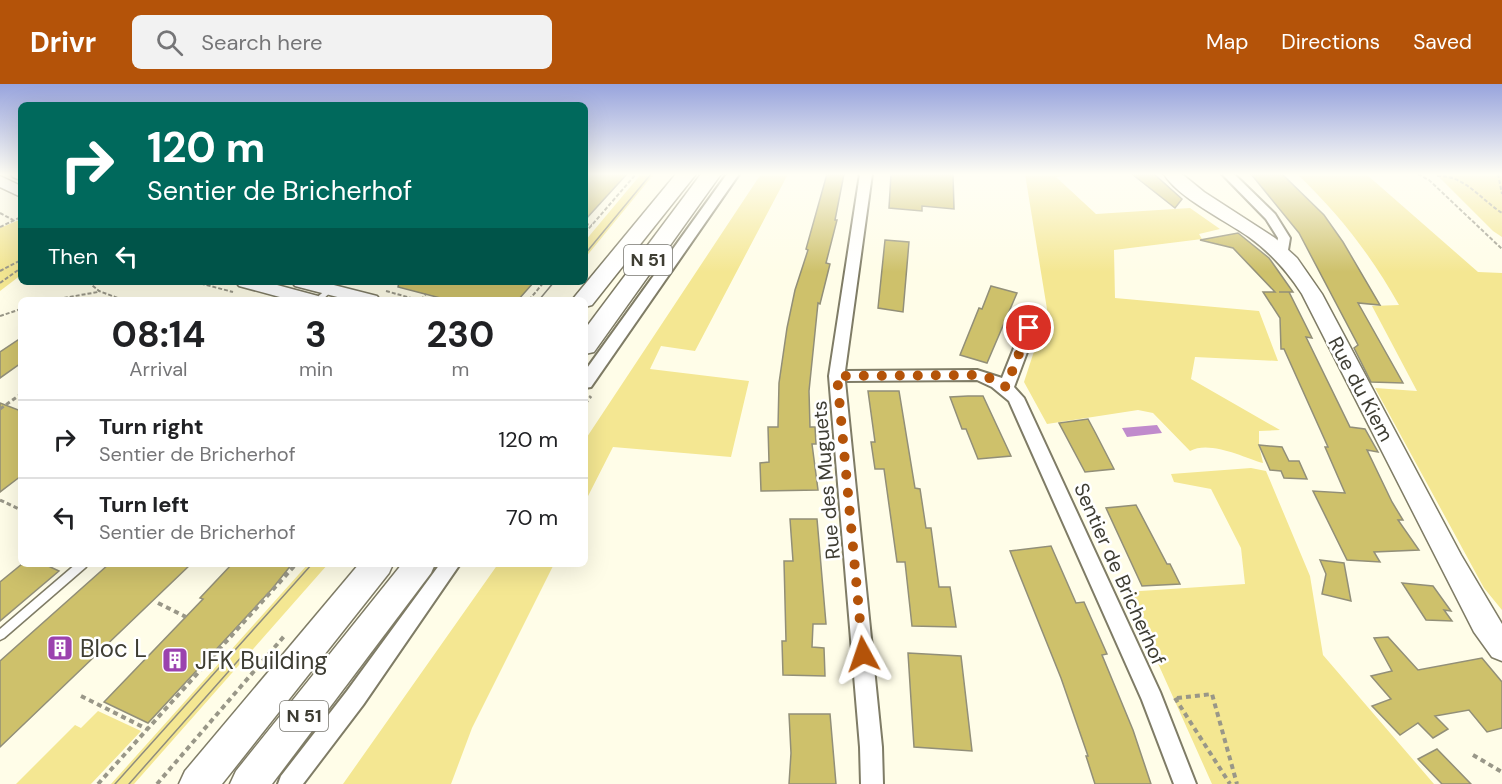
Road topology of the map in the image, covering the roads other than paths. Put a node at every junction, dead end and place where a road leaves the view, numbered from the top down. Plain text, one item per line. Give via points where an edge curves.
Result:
1 (660, 207) edge
2 (687, 207) edge
3 (710, 207) edge
4 (861, 207) edge
5 (1216, 207) edge
6 (1261, 207) edge
7 (1282, 253) junction
8 (306, 285) edge
9 (252, 286) edge
10 (324, 295) edge
11 (299, 297) edge
12 (343, 297) edge
13 (586, 297) edge
14 (1029, 328) dead end
15 (588, 342) edge
16 (837, 376) junction
17 (588, 379) edge
18 (1006, 387) junction
19 (79, 567) edge
20 (376, 567) edge
21 (418, 567) edge
22 (449, 567) edge
23 (0, 635) edge
24 (1502, 647) edge
25 (198, 784) edge
26 (249, 784) edge
27 (289, 784) edge
28 (872, 784) edge
29 (1185, 784) edge

1 - 13 main road, N 51
2 - 15 main road, N 51
3 - 17 street
4 - 16 street, Rue des Muguets
5 - 7 main road, Rue du Kiem
6 - 7 street via 1284,238
7 - 24 main road, Rue du Kiem via 1311,294 1451,563
8 - 10 street
9 - 11 street
10 - 12 street
14 - 18 street
16 - 18 street via 977,375
16 - 28 street, Rue des Muguets
18 - 29 street, Sentier de Bricherhof via 1016,398 1152,699
19 - 23 lane
20 - 25 main road, N 51
21 - 26 main road, N 51
22 - 27 street

